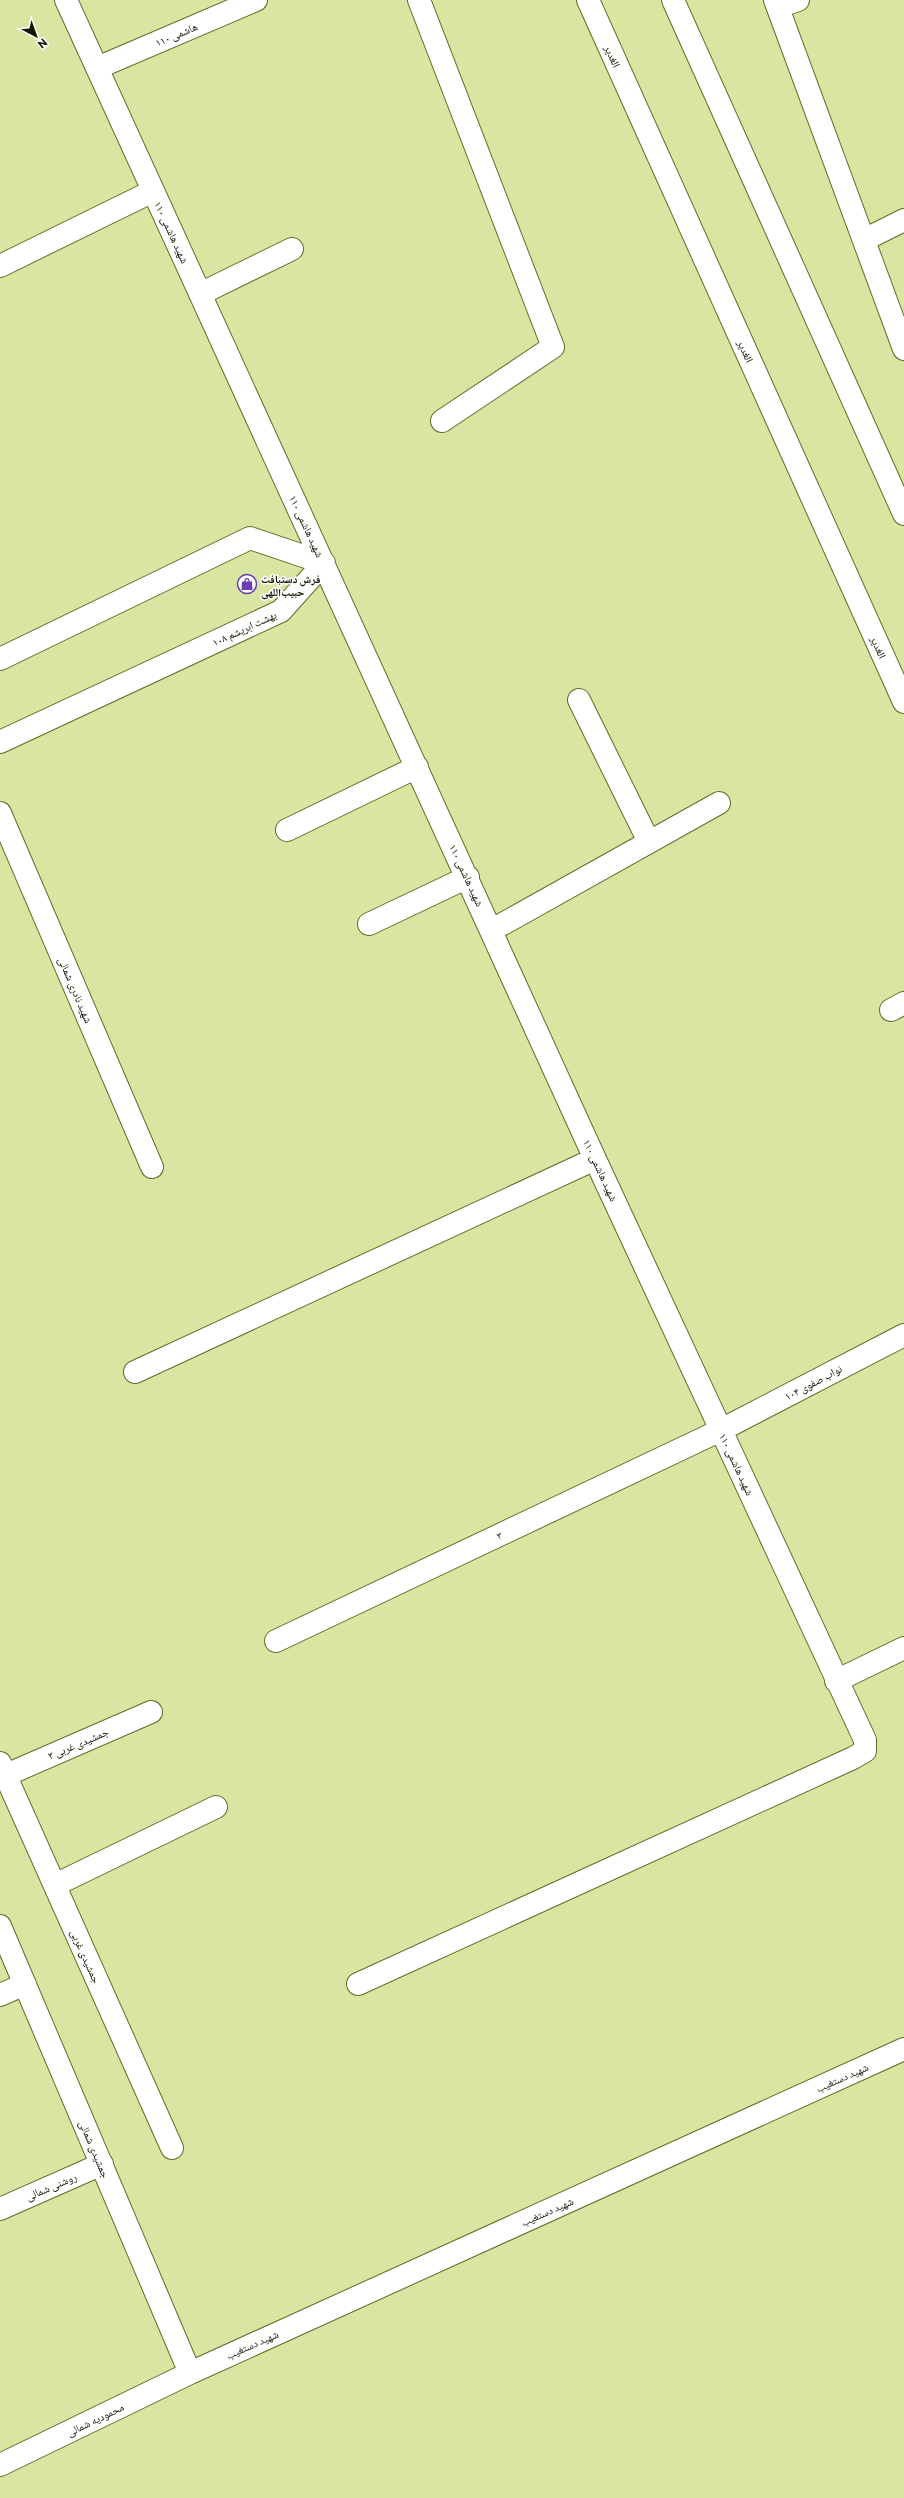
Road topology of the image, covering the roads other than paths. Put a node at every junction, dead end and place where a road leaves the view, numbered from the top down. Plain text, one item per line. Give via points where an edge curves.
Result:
1 (66, 0) edge
2 (256, 0) edge
3 (419, 0) edge
4 (588, 0) edge
5 (673, 0) edge
6 (798, 0) edge
7 (776, 4) edge
8 (97, 68) junction
9 (153, 191) junction
10 (904, 220) edge
11 (864, 240) junction
12 (292, 249) dead end
13 (0, 266) edge
14 (200, 294) junction
15 (902, 340) edge
16 (442, 421) dead end
17 (904, 514) edge
18 (324, 563) junction
19 (0, 659) edge
20 (579, 700) dead end
21 (904, 702) edge
22 (0, 742) edge
23 (417, 767) junction
24 (719, 803) dead end
25 (0, 813) edge
26 (287, 830) dead end
27 (649, 842) junction
28 (468, 877) junction
29 (369, 924) dead end
30 (492, 930) junction
31 (595, 1159) junction
32 (152, 1167) dead end
33 (904, 1335) edge
34 (135, 1372) dead end
35 (721, 1430) junction
36 (276, 1641) dead end
37 (904, 1648) edge
38 (836, 1681) junction
39 (151, 1712) dead end
40 (3, 1769) edge
41 (216, 1807) dead end
42 (55, 1885) junction
43 (0, 1926) edge
44 (25, 1984) junction
45 (358, 1984) dead end
46 (0, 1995) edge
47 (904, 2049) edge
48 (172, 2148) dead end
49 (102, 2164) junction
50 (0, 2208) edge
51 (190, 2373) junction
52 (0, 2465) edge

1 - 8 street, شهید هاشمی ۱۱۰
2 - 8 street, هاشمی ۱۱۰
3 - 16 street via 553,347
4 - 21 street, الغدیر
5 - 17 street
6 - 7 street
7 - 11 street
8 - 9 street, شهید هاشمی ۱۱۰
9 - 13 street
9 - 14 street, شهید هاشمی ۱۱۰
10 - 11 street
11 - 15 street
12 - 14 street
14 - 18 street, شهید هاشمی ۱۱۰
18 - 19 street via 250,538
18 - 22 street, بهشت ابریشم ۱۰۸ via 281,611
18 - 23 street, شهید هاشمی ۱۱۰
20 - 27 street
23 - 26 street
23 - 28 street, شهید هاشمی ۱۱۰
24 - 27 street
25 - 32 street, شهید نادری شمالی
27 - 30 street
28 - 29 street
28 - 30 street, شهید هاشمی ۱۱۰
30 - 31 street, شهید هاشمی ۱۱۰
31 - 34 street
31 - 35 street, شهید هاشمی ۱۱۰
33 - 35 street, نواب صفوی ۱۰۴
35 - 36 street, ۳
35 - 38 street, شهید هاشمی ۱۱۰
37 - 38 street
38 - 45 street, شهید هاشمی ۱۱۰ via 866,1740 865,1751 854,1758
39 - 40 street, جمشیدی غربی ۳
40 - 42 street, جمشیدی غربی
41 - 42 street
42 - 48 street, جمشیدی غربی
43 - 44 street, جمشیدی شمالی
44 - 46 street
44 - 49 street, جمشیدی شمالی
47 - 51 street, شهید دستغیب
49 - 50 street, روشنی شمالی
49 - 51 street, جمشیدی شمالی
51 - 52 street, محمودیه شمالی

